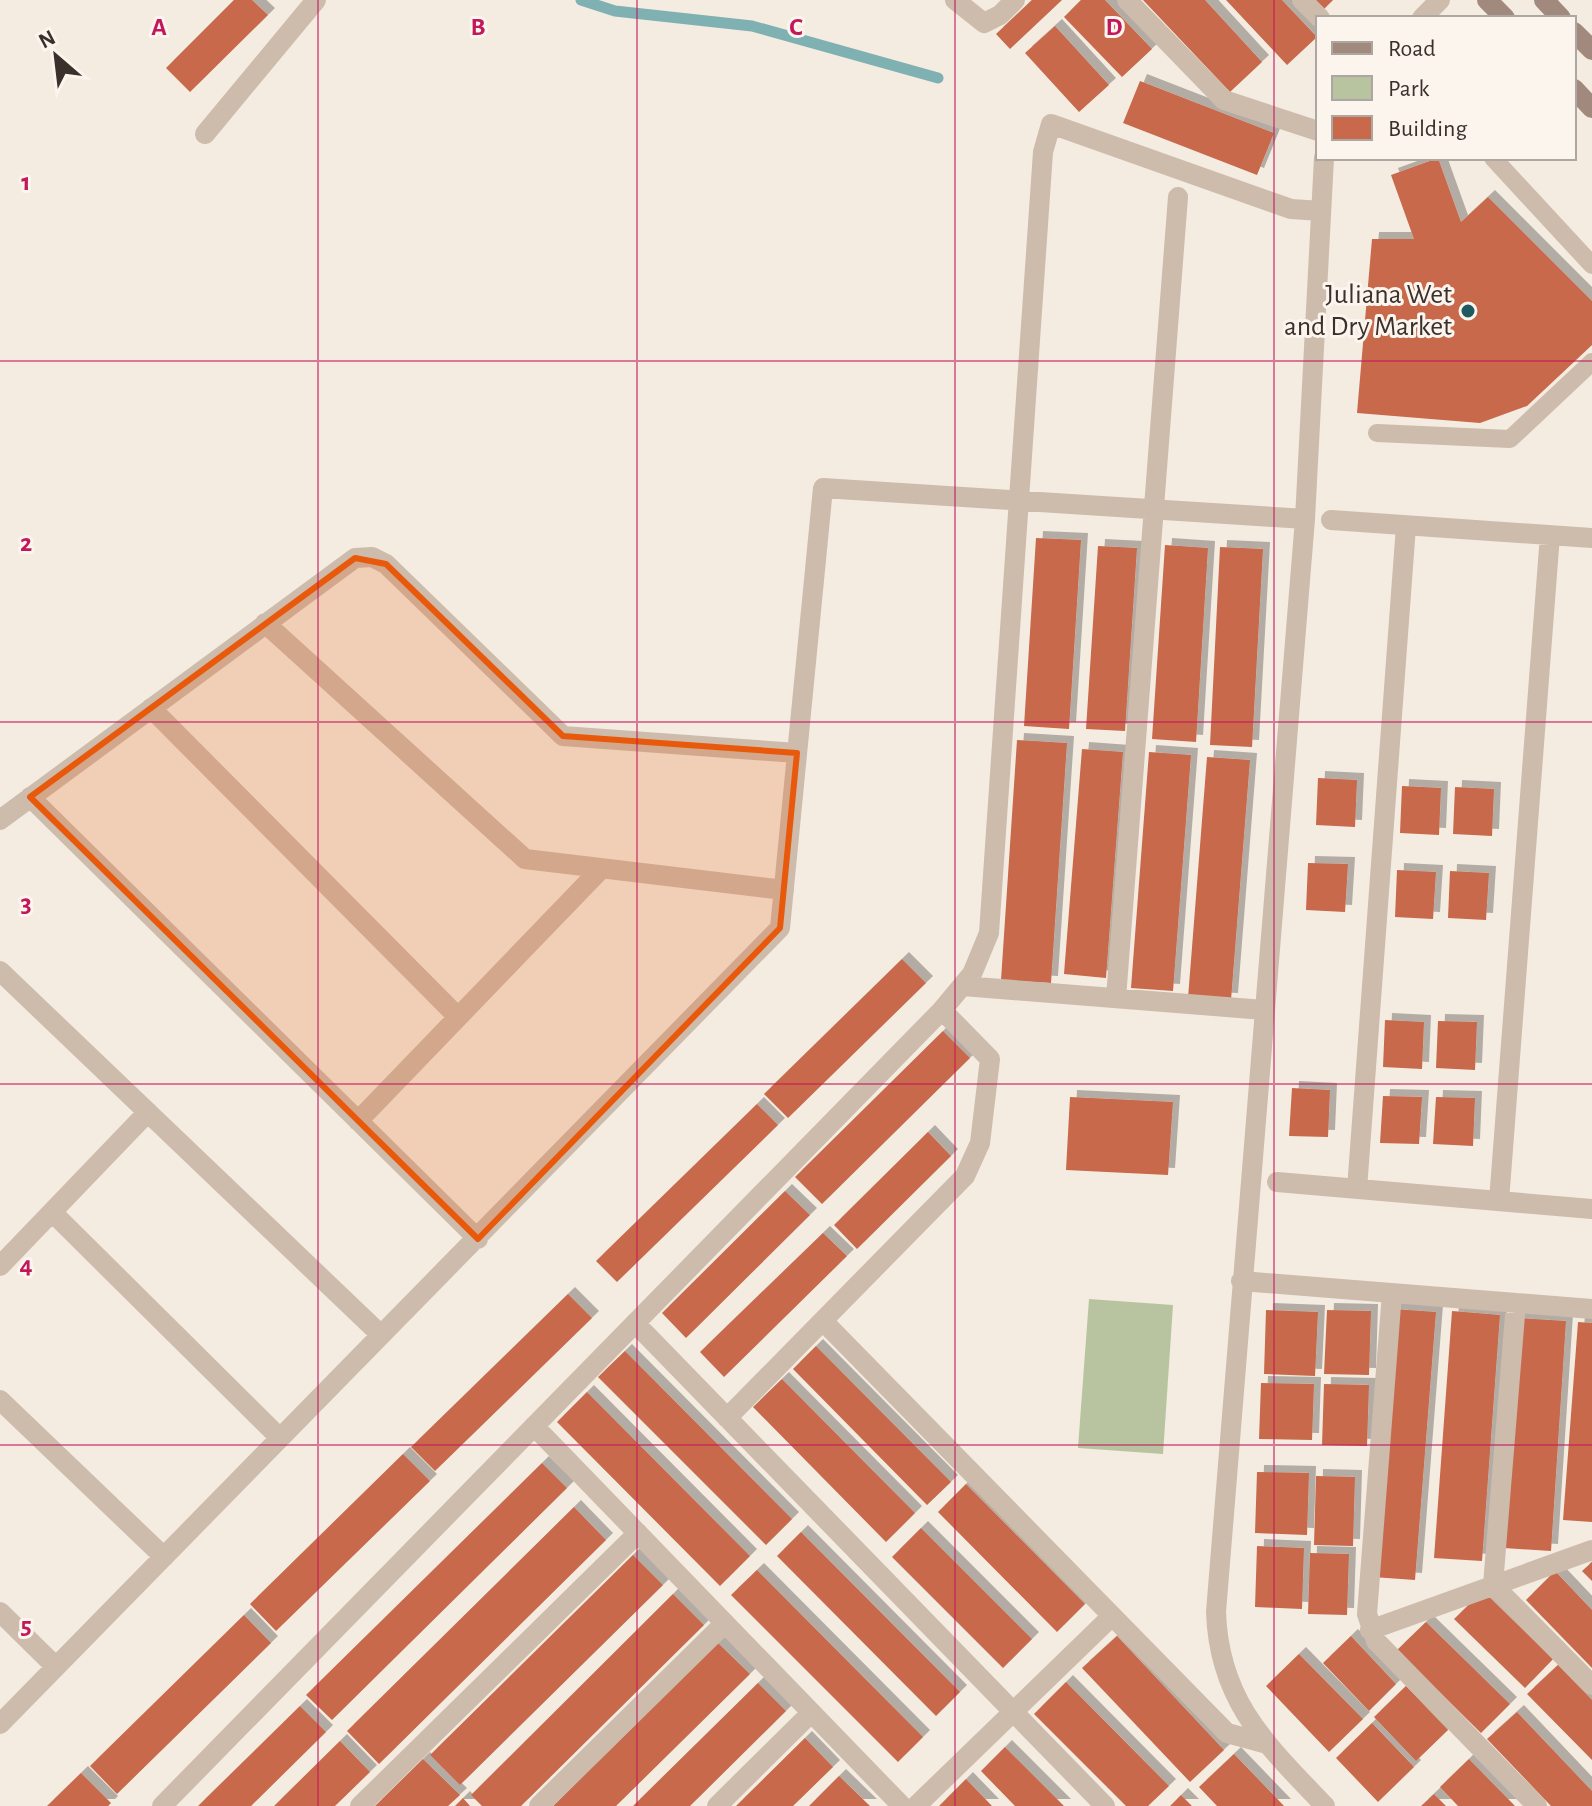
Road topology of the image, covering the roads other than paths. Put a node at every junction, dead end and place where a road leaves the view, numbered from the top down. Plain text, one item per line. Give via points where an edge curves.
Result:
1 (316, 0) edge
2 (955, 0) edge
3 (1015, 0) edge
4 (1127, 0) edge
5 (1302, 0) edge
6 (1440, 0) edge
7 (1487, 0) edge
8 (1544, 0) edge
9 (1318, 16) edge
10 (1424, 16) edge
11 (1503, 16) edge
12 (1559, 16) edge
13 (1576, 34) edge
14 (1592, 50) edge
15 (1576, 91) edge
16 (1592, 108) edge
17 (1316, 130) edge
18 (205, 134) dead end
19 (1324, 160) edge
20 (1495, 160) edge
21 (1178, 197) dead end
22 (1321, 211) junction
23 (1592, 265) edge
24 (1592, 362) edge
25 (1377, 433) dead end
26 (1019, 500) junction
27 (1157, 509) junction
28 (1305, 519) junction
29 (1331, 520) dead end
30 (1406, 526) junction
31 (1550, 535) junction
32 (1592, 538) edge
33 (265, 623) junction
34 (151, 708) junction
35 (797, 753) junction
36 (30, 797) junction
37 (0, 820) edge
38 (601, 869) junction
39 (784, 890) junction
40 (0, 971) edge
41 (963, 986) junction
42 (1116, 998) junction
43 (942, 1010) junction
44 (1264, 1010) junction
45 (458, 1017) junction
46 (148, 1112) junction
47 (358, 1121) junction
48 (1277, 1182) dead end
49 (1357, 1189) junction
50 (1499, 1201) junction
51 (1592, 1209) edge
52 (52, 1212) junction
53 (478, 1239) junction
54 (0, 1266) edge
55 (1241, 1281) junction
56 (1392, 1293) junction
57 (1516, 1303) junction
58 (1592, 1309) edge
59 (823, 1321) junction
60 (635, 1323) junction
61 (381, 1335) junction
62 (0, 1400) edge
63 (727, 1418) junction
64 (534, 1426) junction
65 (280, 1438) junction
66 (638, 1533) junction
67 (1592, 1550) edge
68 (164, 1557) junction
69 (1493, 1585) junction
70 (0, 1612) edge
71 (1111, 1617) junction
72 (725, 1623) junction
73 (1370, 1630) junction
74 (56, 1667) junction
75 (1592, 1685) edge
76 (1013, 1712) junction
77 (811, 1713) junction
78 (0, 1724) edge
79 (1264, 1743) junction
80 (162, 1806) edge
81 (360, 1806) edge
82 (539, 1806) edge
83 (717, 1806) edge
84 (902, 1806) edge
85 (916, 1806) edge
86 (1105, 1806) edge
87 (1325, 1806) edge
88 (1537, 1806) edge

1 - 18 street
2 - 3 street via 984,23
4 - 17 street via 1224,100
5 - 9 street
6 - 10 street
7 - 11 street
8 - 12 street
13 - 14 street
15 - 16 street
19 - 22 street
20 - 23 lane
21 - 27 street
22 - 26 street via 1291,209 1051,124 1043,152
22 - 28 street
24 - 25 lane via 1510,439
26 - 27 street
26 - 35 street via 823,488
26 - 41 street via 989,933 982,957
27 - 28 street
27 - 42 street
28 - 44 street
29 - 30 street
30 - 31 street
30 - 49 street
31 - 32 street
31 - 50 street
33 - 34 street
33 - 35 street via 355,558 372,557 386,564 563,736
33 - 38 street via 525,859
34 - 36 street
34 - 45 street
35 - 39 street
36 - 37 street
36 - 47 street
38 - 39 street
38 - 45 street
39 - 53 street via 780,928
40 - 46 street
41 - 42 street
41 - 43 street
42 - 44 street
43 - 59 street via 990,1059 976,1157 965,1176
43 - 60 street
44 - 55 street
45 - 47 street
46 - 52 street
46 - 61 street
47 - 53 street
48 - 49 street
49 - 50 street
50 - 51 street
52 - 54 street
52 - 65 street
53 - 61 street
55 - 56 street
55 - 79 street via 1217,1642 1230,1687
56 - 57 street
56 - 73 street via 1367,1614
57 - 58 street
57 - 69 street
59 - 63 street
59 - 71 street
60 - 63 street
60 - 64 street
61 - 65 street
62 - 68 street
63 - 76 street
64 - 66 street
64 - 80 street
65 - 68 street
66 - 72 street
66 - 81 street
67 - 69 street
68 - 74 street
69 - 73 street
69 - 75 street
70 - 74 street
71 - 76 street
71 - 79 street via 1227,1733
72 - 77 street
72 - 82 street
73 - 88 street
74 - 78 street
76 - 85 street
76 - 86 street
77 - 83 street
77 - 84 street
79 - 87 street

